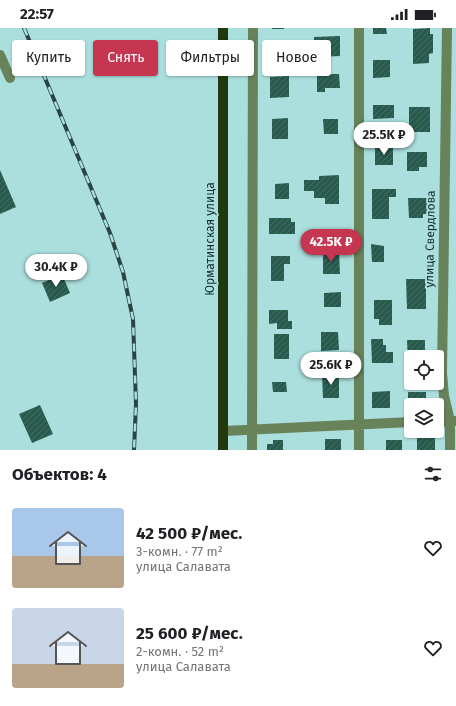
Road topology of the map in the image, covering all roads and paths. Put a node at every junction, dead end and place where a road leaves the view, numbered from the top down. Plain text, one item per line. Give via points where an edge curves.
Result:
1 (223, 28) edge
2 (253, 28) edge
3 (359, 28) edge
4 (447, 28) edge
5 (0, 55) edge
6 (10, 78) dead end
7 (453, 421) edge
8 (404, 422) edge
9 (359, 424) junction
10 (252, 429) junction
11 (224, 431) junction
12 (223, 450) edge
13 (252, 450) edge
14 (359, 450) edge
15 (450, 450) edge

1 - 11 main road, Юрматинская улица
2 - 10 street
3 - 9 street
4 - 7 street, улица Свердлова via 442,373 444,396
5 - 6 street
7 - 15 street, улица Свердлова
8 - 9 street
9 - 10 street
9 - 14 street
10 - 11 street
10 - 13 street
11 - 12 main road, Юрматинская улица

